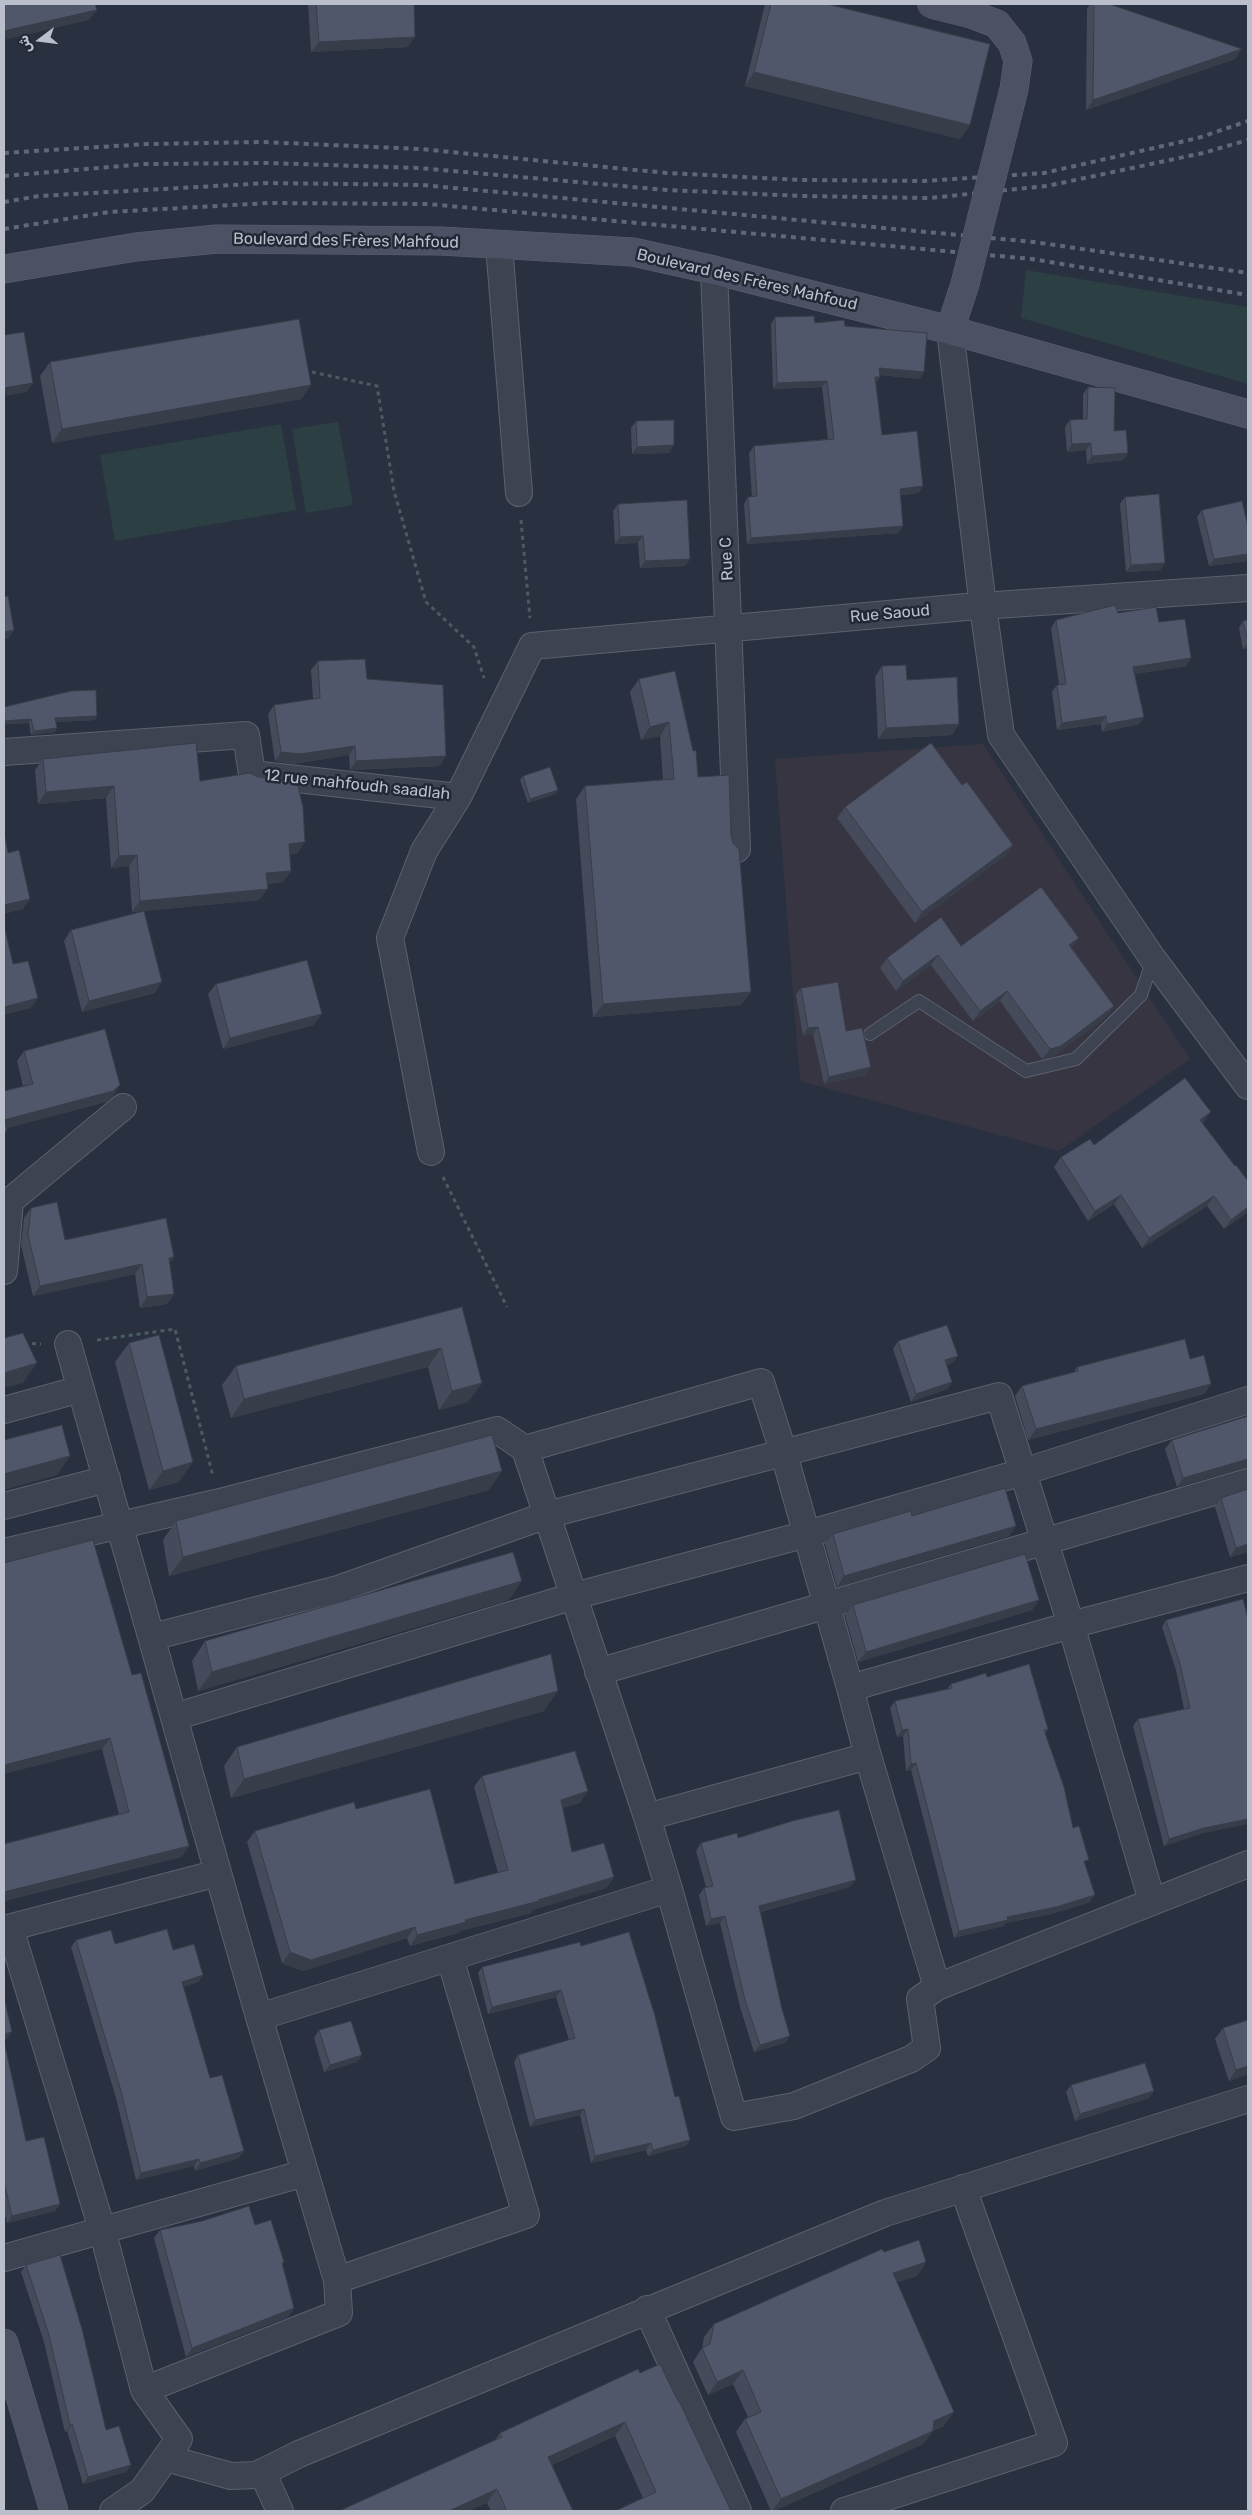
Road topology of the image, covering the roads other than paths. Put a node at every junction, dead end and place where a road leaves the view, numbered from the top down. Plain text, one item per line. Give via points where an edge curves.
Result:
1 (931, 4) edge
2 (499, 245) junction
3 (4, 269) edge
4 (714, 270) junction
5 (950, 330) junction
6 (1248, 414) edge
7 (519, 493) road end
8 (1248, 588) edge
9 (983, 607) junction
10 (730, 629) junction
11 (532, 646) joint
12 (4, 752) edge
13 (458, 797) junction
14 (738, 849) edge
15 (1152, 958) junction
16 (870, 1034) dead end
17 (1248, 1086) edge
18 (123, 1107) dead end
19 (431, 1152) road end
20 (4, 1271) edge
21 (68, 1344) road end
22 (81, 1389) junction
23 (1248, 1400) edge
24 (4, 1410) edge
25 (525, 1449) junction
26 (784, 1454) junction
27 (1023, 1472) junction
28 (106, 1479) junction
29 (1248, 1482) edge
30 (4, 1506) edge
31 (547, 1515) junction
32 (120, 1525) junction
33 (807, 1534) junction
34 (1045, 1543) junction
35 (4, 1552) edge
36 (1248, 1578) edge
37 (574, 1596) junction
38 (826, 1605) junction
39 (1071, 1625) junction
40 (152, 1638) junction
41 (598, 1672) junction
42 (850, 1688) junction
43 (174, 1717) junction
44 (868, 1756) junction
45 (647, 1817) junction
46 (1248, 1864) edge
47 (218, 1873) junction
48 (669, 1889) junction
49 (1152, 1901) junction
50 (7, 1928) edge
51 (450, 1958) junction
52 (937, 1987) junction
53 (258, 2016) junction
54 (1248, 2099) edge
55 (305, 2173) junction
56 (963, 2188) junction
57 (102, 2229) junction
58 (4, 2258) edge
59 (336, 2280) junction
60 (647, 2309) junction
61 (4, 2343) edge
62 (144, 2390) junction
63 (166, 2458) junction
64 (262, 2472) junction
65 (54, 2511) edge
66 (113, 2511) edge
67 (280, 2511) edge
68 (738, 2511) edge
69 (844, 2511) edge

1 - 5 street, bridge via 997,24 1012,42 1018,62 965,284
2 - 3 street, Boulevard des Frères Mahfoud via 441,241 216,239 136,247
2 - 4 street, Boulevard des Frères Mahfoud via 633,252
2 - 7 street
4 - 5 street, Boulevard des Frères Mahfoud
4 - 10 street, Rue C
5 - 6 street, Boulevard des Frères Mahfoud
5 - 9 street
8 - 9 street, Rue Saoud
9 - 10 street, Rue Saoud
9 - 15 street via 1001,735
10 - 11 street, Rue Saoud
10 - 14 street, Rue C
11 - 13 street, 12 rue mahfoudh saadlah
12 - 13 street, 12 rue mahfoudh saadlah via 246,734 252,774
13 - 19 street via 424,851 390,938
15 - 16 lane via 1141,995 1076,1059 1026,1071 920,1001
15 - 17 street
18 - 20 street via 10,1202
21 - 22 street
22 - 24 street
22 - 28 street
23 - 27 street
25 - 26 street via 761,1382
25 - 31 street
25 - 32 street via 497,1430
26 - 27 street via 999,1396
26 - 31 street
26 - 33 street
27 - 33 street
27 - 34 street
28 - 30 street
28 - 32 street
29 - 34 street
31 - 37 street
31 - 40 street via 338,1589
32 - 35 street
32 - 40 street
33 - 37 street
33 - 38 street
34 - 38 street
34 - 39 street
36 - 39 street
37 - 41 street
37 - 43 street
38 - 41 street
38 - 42 street
39 - 42 street
39 - 49 street
40 - 43 street
41 - 45 street
42 - 44 street
43 - 47 street
44 - 45 street
44 - 52 street
45 - 48 street
46 - 49 street
47 - 50 street
47 - 53 street
48 - 51 street
48 - 52 street via 734,2117 794,2106 911,2059 927,2048 920,1999
49 - 52 street
50 - 57 street
51 - 53 street
51 - 59 street via 526,2215
53 - 55 street
54 - 56 street
55 - 57 street
55 - 59 street
56 - 60 street via 885,2213
56 - 69 street via 1054,2443
57 - 58 street
57 - 62 street
59 - 62 street via 339,2313
60 - 64 street
60 - 68 street
61 - 65 street
62 - 63 street via 179,2439
63 - 64 street via 231,2476
63 - 66 street via 142,2491
64 - 67 street

